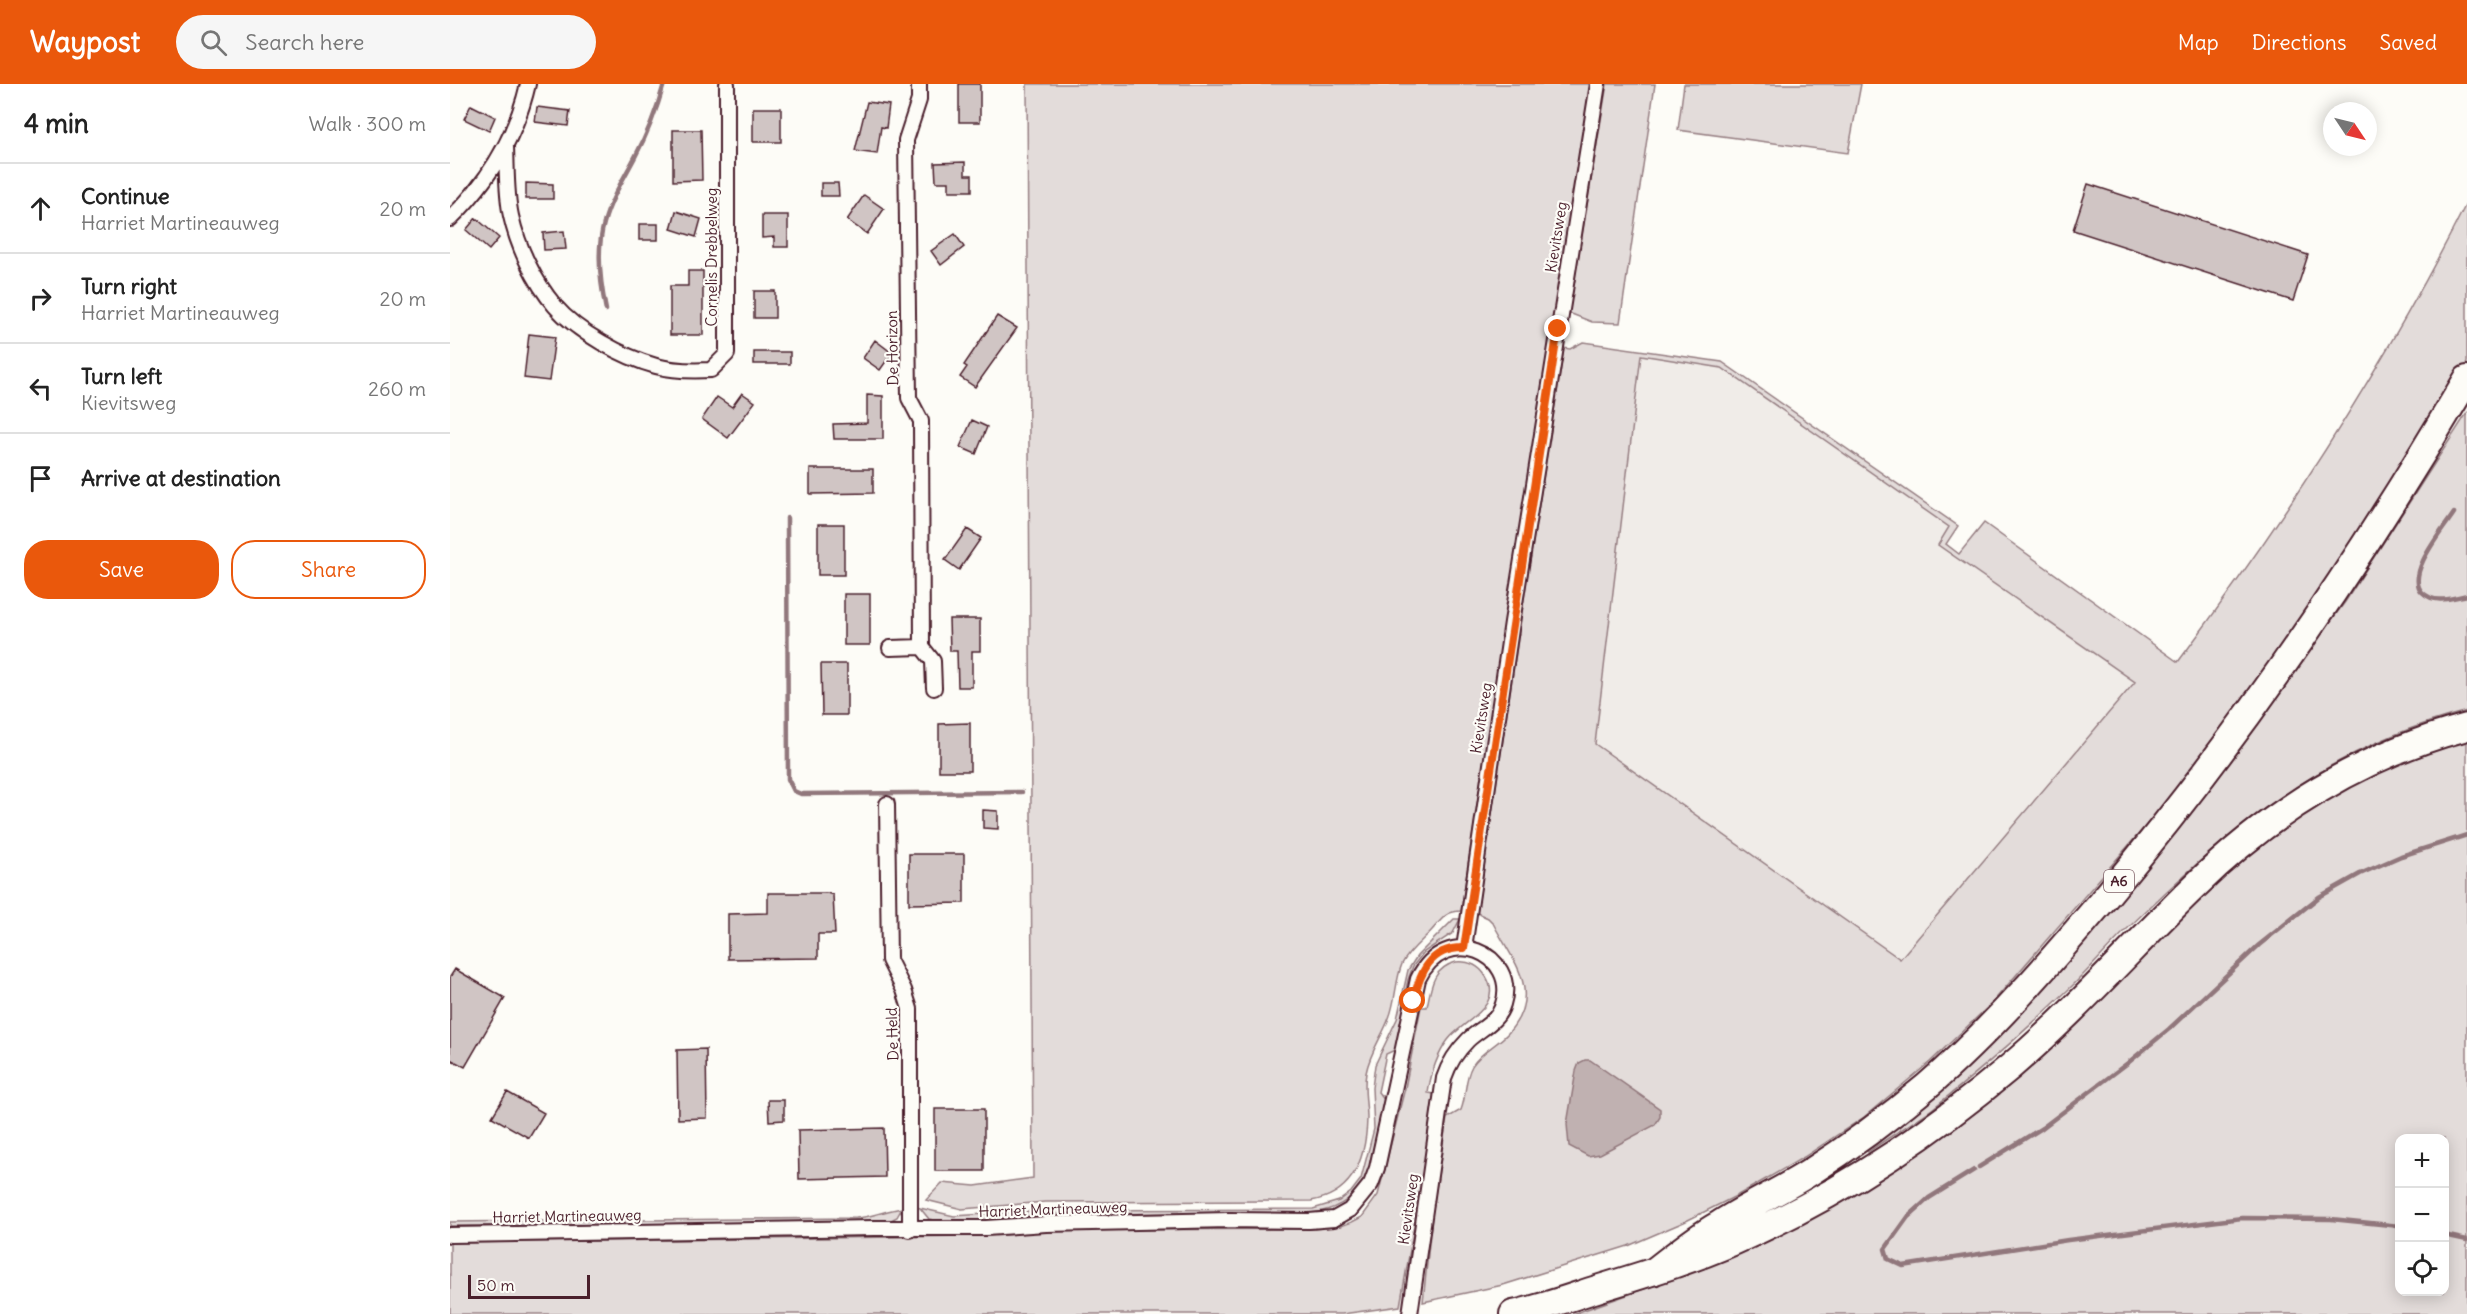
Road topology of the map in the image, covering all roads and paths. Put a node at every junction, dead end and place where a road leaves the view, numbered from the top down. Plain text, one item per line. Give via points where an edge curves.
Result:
1 (528, 84) edge
2 (728, 84) edge
3 (919, 84) edge
4 (1598, 84) edge
5 (506, 147) junction
6 (450, 219) edge
7 (2467, 379) edge
8 (922, 647) junction
9 (890, 648) dead end
10 (934, 688) dead end
11 (2467, 727) edge
12 (887, 804) dead end
13 (1464, 948) junction
14 (910, 1230) junction
15 (450, 1234) edge
16 (1653, 1272) junction
17 (1410, 1314) edge
18 (1513, 1314) edge

1 - 5 street
2 - 5 street, Cornelis Drebbelweg via 727,354 711,370 658,367 628,356 589,335 555,307 528,266 511,215
3 - 8 street, De Horizon via 919,100 906,140 909,398 921,422
4 - 13 street, Kievitsweg
5 - 6 street
7 - 16 highway, A6 via 2331,594 2237,732 2157,835 2016,1000 1935,1079 1889,1116 1810,1172 1716,1225
8 - 9 street
8 - 10 street, De Horizon via 933,661
11 - 16 highway via 2368,763 2281,813 2196,885 2024,1055 1911,1141 1794,1212 1735,1241
12 - 14 street, De Held via 889,960 910,1009
13 - 14 street, Harriet Martineauweg via 1443,951 1424,966 1377,1168 1363,1197 1334,1219
13 - 17 street, Kievitsweg via 1493,962 1503,980 1504,1004 1492,1022 1455,1054 1444,1078
14 - 15 street, Harriet Martineauweg
16 - 18 highway

